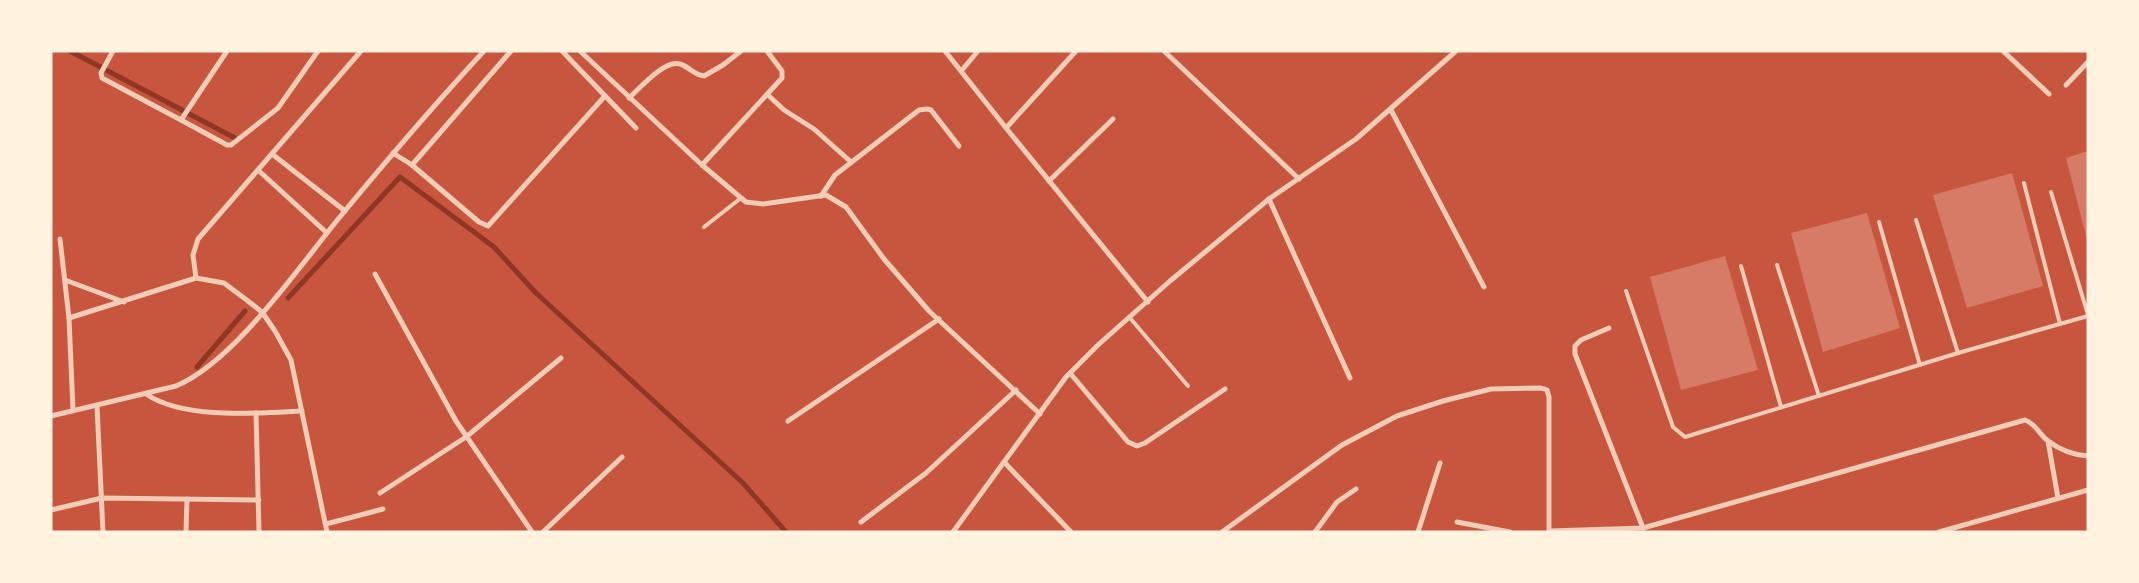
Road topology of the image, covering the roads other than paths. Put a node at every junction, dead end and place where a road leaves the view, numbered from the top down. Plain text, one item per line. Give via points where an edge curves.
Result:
1 (113, 51) edge
2 (227, 51) edge
3 (318, 51) edge
4 (361, 51) edge
5 (475, 51) edge
6 (511, 51) edge
7 (562, 51) edge
8 (580, 51) edge
9 (741, 51) edge
10 (767, 51) edge
11 (946, 51) edge
12 (978, 51) edge
13 (1076, 51) edge
14 (1164, 51) edge
15 (1456, 51) edge
16 (2003, 51) edge
17 (482, 53) edge
18 (2088, 62) edge
19 (962, 70) junction
20 (2066, 85) dead end
21 (2048, 94) dead end
22 (768, 95) junction
23 (605, 96) junction
24 (629, 98) junction
25 (1391, 110) junction
26 (183, 118) junction
27 (1113, 119) dead end
28 (636, 128) dead end
29 (1006, 128) junction
30 (960, 146) dead end
31 (393, 153) junction
32 (270, 156) junction
33 (851, 162) junction
34 (412, 165) junction
35 (702, 165) junction
36 (259, 169) junction
37 (1299, 179) junction
38 (1049, 181) junction
39 (2024, 182) dead end
40 (2051, 192) dead end
41 (821, 196) junction
42 (741, 198) junction
43 (1269, 199) junction
44 (345, 211) junction
45 (1916, 220) dead end
46 (1879, 222) dead end
47 (704, 227) dead end
48 (327, 233) junction
49 (60, 238) dead end
50 (1777, 265) dead end
51 (1741, 266) dead end
52 (375, 274) dead end
53 (196, 278) junction
54 (65, 280) junction
55 (1484, 286) dead end
56 (1626, 291) dead end
57 (124, 302) junction
58 (1148, 302) junction
59 (262, 312) junction
60 (2088, 315) edge
61 (69, 318) junction
62 (1130, 318) junction
63 (939, 320) junction
64 (2060, 324) junction
65 (1608, 328) dead end
66 (1958, 353) junction
67 (561, 358) dead end
68 (1920, 365) junction
69 (1070, 373) junction
70 (1350, 378) dead end
71 (1188, 386) dead end
72 (1225, 389) dead end
73 (1016, 390) junction
74 (146, 394) junction
75 (1819, 396) junction
76 (97, 406) junction
77 (1781, 407) junction
78 (73, 410) junction
79 (302, 411) junction
80 (256, 413) junction
81 (1040, 414) junction
82 (51, 416) edge
83 (788, 421) dead end
84 (466, 437) junction
85 (2048, 441) junction
86 (2088, 456) edge
87 (622, 457) dead end
88 (1004, 462) junction
89 (1440, 462) dead end
90 (1356, 489) dead end
91 (2088, 490) edge
92 (380, 493) dead end
93 (102, 498) junction
94 (2058, 498) junction
95 (187, 500) junction
96 (259, 500) junction
97 (51, 510) edge
98 (383, 510) dead end
99 (861, 522) dead end
100 (1457, 522) dead end
101 (326, 524) junction
102 (1642, 528) junction
103 (1549, 531) edge
104 (103, 532) edge
105 (186, 532) edge
106 (259, 532) edge
107 (327, 532) edge
108 (532, 532) edge
109 (543, 532) edge
110 (953, 532) edge
111 (1071, 532) edge
112 (1222, 532) edge
113 (1315, 532) edge
114 (1418, 532) edge
115 (1510, 532) edge
116 (1939, 532) edge

1 - 26 street via 101,73 104,80
2 - 26 street
3 - 26 street via 278,108 236,142 226,145
4 - 32 street
5 - 17 street
6 - 34 street
7 - 23 street
8 - 24 street
9 - 24 street via 704,76 673,63
10 - 22 street via 783,73
11 - 19 street
12 - 19 street
13 - 29 street
14 - 37 street
15 - 25 street
16 - 21 street
17 - 31 street
18 - 20 street
19 - 29 street
22 - 33 street
22 - 35 street
23 - 28 street
23 - 34 street via 488,226 479,222
24 - 35 street
25 - 37 street
25 - 55 street
27 - 38 street
29 - 38 street
30 - 33 street via 927,108 919,110
31 - 34 street
31 - 44 street
32 - 36 street
32 - 44 street
33 - 41 street via 835,174
35 - 42 street
36 - 48 street
36 - 53 street via 198,239 193,255
37 - 43 street
38 - 58 street
39 - 64 lane
40 - 60 lane
41 - 42 street via 759,204 750,204
41 - 63 street via 830,196 846,207 899,277
42 - 47 lane
43 - 58 street
43 - 70 street
44 - 48 street
45 - 66 lane
46 - 68 lane
48 - 59 street
49 - 54 street
50 - 75 lane
51 - 77 lane
52 - 84 street
53 - 57 street
53 - 59 street via 224,283
54 - 57 street
54 - 61 street
56 - 77 lane via 1673,428 1679,434 1685,437
57 - 61 street
58 - 62 street
59 - 74 street via 202,373 176,386
59 - 79 street via 291,360
60 - 64 lane
61 - 78 street
62 - 69 street
62 - 71 lane
63 - 73 street
63 - 83 street
64 - 66 lane
65 - 102 street via 1581,340 1575,346 1574,354
66 - 68 lane
67 - 84 street
68 - 75 lane
69 - 72 street via 1128,442 1137,446
69 - 81 street
73 - 81 street
73 - 99 street via 926,473
74 - 76 street
74 - 80 street via 161,403 178,407
75 - 77 lane
76 - 78 street
76 - 93 street
78 - 82 street
79 - 80 street
79 - 101 street
80 - 96 street
81 - 88 street
84 - 92 street
84 - 108 street
85 - 86 street via 2072,455
85 - 94 street
85 - 102 street via 2032,423 2020,421
87 - 109 street
88 - 110 street
88 - 111 street
89 - 114 street
90 - 113 street via 1338,502
91 - 94 street
93 - 95 street
93 - 97 street
93 - 104 street
94 - 116 street
95 - 96 street
95 - 105 street
96 - 106 street
98 - 101 street
100 - 115 street
101 - 107 street
102 - 103 street
103 - 112 street via 1549,397 1547,390 1542,388 1491,389 1397,416 1342,445

